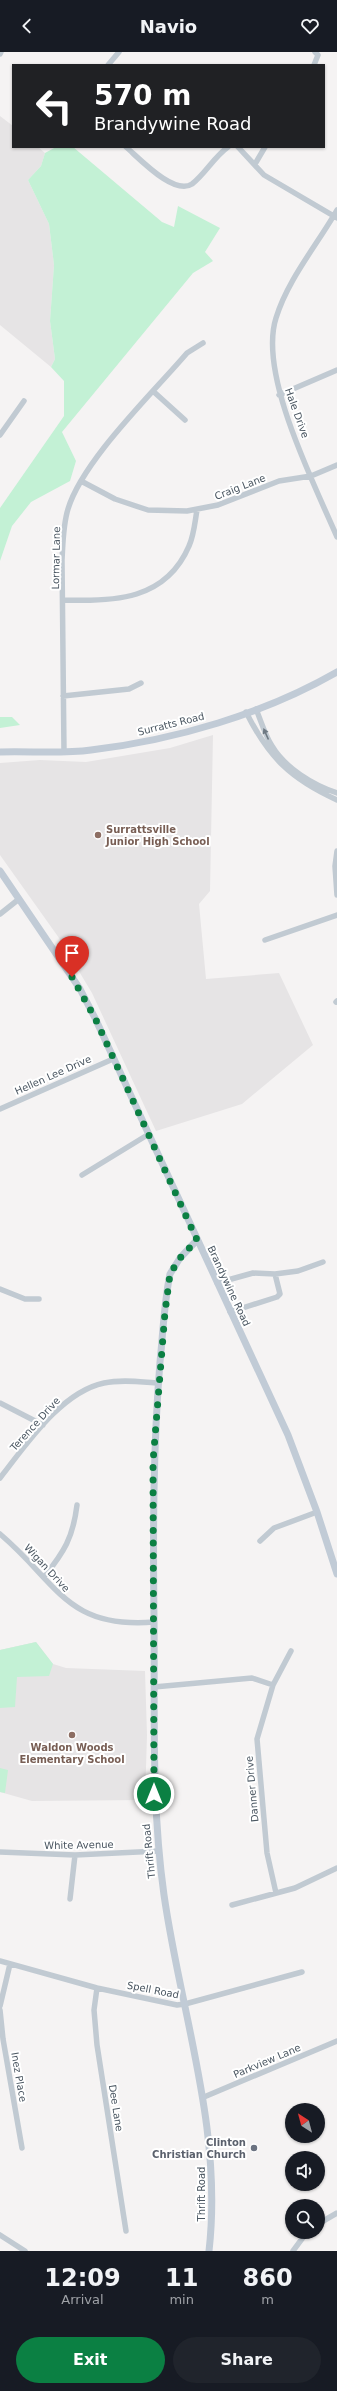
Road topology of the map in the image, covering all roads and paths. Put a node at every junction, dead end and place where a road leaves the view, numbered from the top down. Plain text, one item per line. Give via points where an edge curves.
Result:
1 (119, 52) edge
2 (315, 52) edge
3 (109, 64) edge
4 (314, 64) edge
5 (127, 148) edge
6 (227, 148) edge
7 (239, 148) edge
8 (264, 148) edge
9 (255, 164) junction
10 (337, 210) edge
11 (335, 217) edge
12 (203, 343) dead end
13 (337, 370) edge
14 (154, 392) junction
15 (279, 395) junction
16 (24, 401) dead end
17 (185, 420) dead end
18 (0, 436) edge
19 (337, 465) edge
20 (311, 476) junction
21 (81, 481) junction
22 (197, 510) junction
23 (337, 537) edge
24 (64, 600) junction
25 (337, 672) edge
26 (140, 684) dead end
27 (64, 696) junction
28 (256, 709) junction
29 (246, 712) junction
30 (0, 752) edge
31 (64, 752) junction
32 (337, 793) edge
33 (337, 800) edge
34 (337, 851) edge
35 (0, 871) edge
36 (337, 895) edge
37 (19, 899) junction
38 (0, 914) edge
39 (337, 915) edge
40 (265, 940) dead end
41 (113, 1058) junction
42 (0, 1109) edge
43 (149, 1134) junction
44 (82, 1175) dead end
45 (197, 1240) junction
46 (323, 1262) dead end
47 (275, 1274) junction
48 (217, 1283) junction
49 (0, 1289) edge
50 (39, 1299) dead end
51 (230, 1312) junction
52 (159, 1383) junction
53 (0, 1403) edge
54 (43, 1425) junction
55 (0, 1478) edge
56 (77, 1505) dead end
57 (317, 1512) junction
58 (0, 1534) edge
59 (260, 1541) dead end
60 (337, 1574) edge
61 (44, 1577) junction
62 (154, 1622) junction
63 (291, 1651) dead end
64 (273, 1685) junction
65 (154, 1687) junction
66 (0, 1852) edge
67 (159, 1852) junction
68 (75, 1855) junction
69 (337, 1868) edge
70 (276, 1893) junction
71 (70, 1899) dead end
72 (232, 1905) dead end
73 (0, 1961) edge
74 (10, 1964) junction
75 (302, 1972) dead end
76 (97, 1988) junction
77 (186, 2004) junction
78 (0, 2006) edge
79 (0, 2010) edge
80 (1, 2040) edge
81 (337, 2042) edge
82 (204, 2097) junction
83 (22, 2148) dead end
84 (337, 2213) edge
85 (325, 2220) edge
86 (126, 2231) dead end
87 (0, 2235) edge
88 (302, 2239) edge
89 (25, 2251) edge
90 (208, 2251) edge
91 (293, 2251) edge

1 - 3 street
2 - 4 street via 318,56
5 - 6 street via 168,182 183,187 192,184
7 - 9 street via 246,158
8 - 9 street
9 - 11 street via 264,175
10 - 11 street, Hale Drive
11 - 15 street, Hale Drive via 291,284 276,317 272,359
12 - 14 street, Lormar Lane via 187,353
13 - 15 street
14 - 17 street
14 - 21 street, Lormar Lane via 105,448
15 - 20 street, Hale Drive
16 - 18 street
19 - 20 street, Craig Lane
20 - 22 street, Craig Lane via 279,481 224,503
20 - 23 street, Hale Drive
21 - 22 street, Craig Lane via 115,499 148,510
21 - 24 street, Lormar Lane via 68,509 64,530
22 - 24 street via 189,546 174,570 154,586 130,597 103,601
24 - 27 street, Lormar Lane
25 - 28 main road, Surratts Road
26 - 27 street via 129,689
27 - 31 street, Lormar Lane
28 - 29 main road, Surratts Road
32 -> 28 street via 303,776 280,756 272,746
29 - 31 main road, Surratts Road via 198,730 172,736
29 - 33 street via 262,742 286,770 304,783
30 - 31 main road, Surratts Road
34 - 36 street
35 - 37 main road, Brandywine Road
37 - 38 street
37 - 41 main road, Brandywine Road via 80,989
39 - 40 street
41 - 42 street, Hellen Lee Drive
41 - 43 main road, Brandywine Road
43 - 44 street
43 - 45 main road, Brandywine Road
45 - 48 main road, Brandywine Road
45 - 52 main road, Thrift Road via 180,1258 170,1274
46 - 47 street via 298,1271
47 - 48 street via 253,1273
47 - 51 street via 280,1289 277,1297
48 - 51 main road, Brandywine Road
49 - 50 street via 25,1299
51 - 57 main road, Brandywine Road via 288,1435
52 - 54 street, Terence Drive via 119,1382 94,1386 62,1405
52 - 62 main road, Thrift Road via 152,1492
53 - 54 street
54 - 55 street, Terence Drive
56 - 61 street via 68,1544 62,1556
57 - 59 street via 274,1528
57 - 60 main road, Brandywine Road
58 - 61 street, Wigan Drive
61 - 62 street, Wigan Drive via 68,1602 88,1614 121,1623
62 - 65 main road, Thrift Road
63 - 64 street, Danner Drive
64 - 65 street via 252,1678
64 - 70 street, Danner Drive via 257,1739 267,1853
65 - 67 main road, Thrift Road via 154,1805
66 - 68 street, White Avenue
67 - 68 street, White Avenue
67 - 77 main road, Thrift Road via 170,1926
68 - 71 street
69 - 70 street via 295,1888
70 - 72 street
73 - 74 street, Spell Road
74 - 76 street, Spell Road
74 - 78 street
75 - 77 street, Spell Road
76 - 77 street, Spell Road via 170,2004
76 - 86 street, Dee Lane via 94,2010 97,2045
77 - 82 main road, Thrift Road
79 - 80 street, Inez Place
80 - 83 street, Inez Place
81 - 82 street, Parkview Lane
82 - 90 main road, Thrift Road via 212,2173
84 - 85 street
87 - 89 street
88 - 91 street

